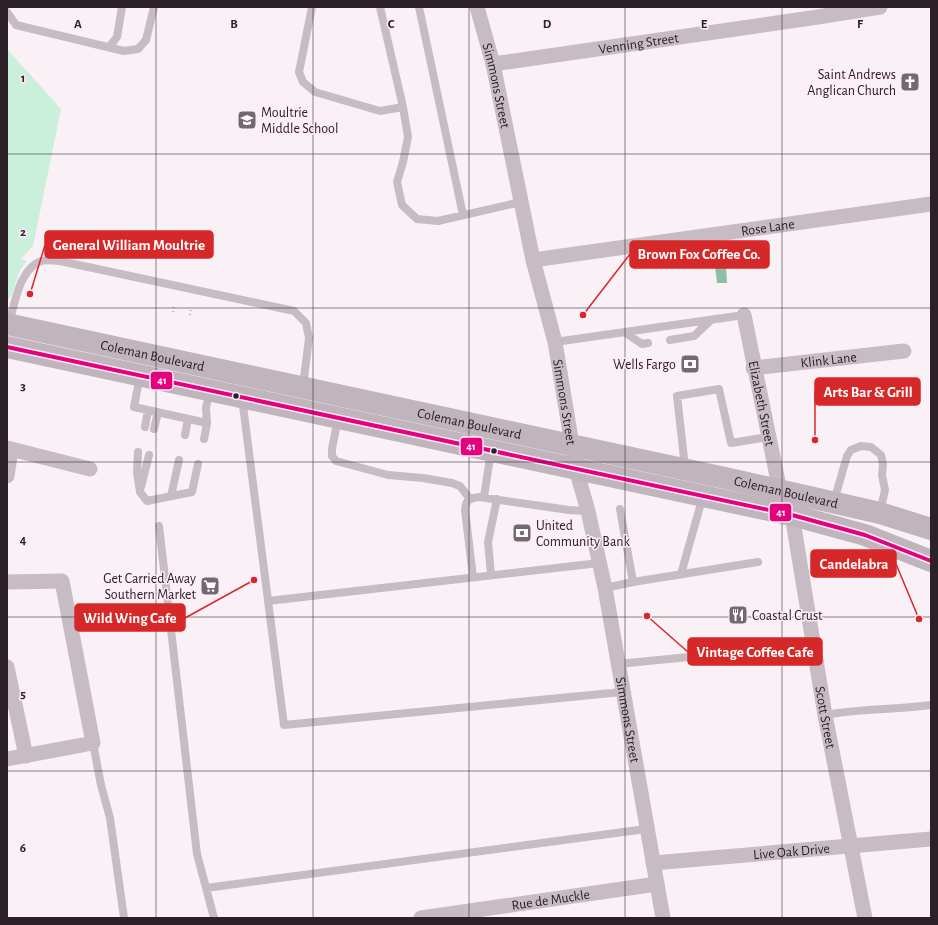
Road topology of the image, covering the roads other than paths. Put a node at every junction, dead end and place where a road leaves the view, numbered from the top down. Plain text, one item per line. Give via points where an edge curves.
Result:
1 (122, 7) edge
2 (154, 7) edge
3 (312, 7) edge
4 (380, 7) edge
5 (419, 7) edge
6 (477, 7) edge
7 (880, 7) edge
8 (7, 12) edge
9 (109, 47) junction
10 (493, 64) junction
11 (403, 107) junction
12 (521, 202) junction
13 (931, 204) edge
14 (463, 215) junction
15 (533, 260) junction
16 (744, 315) joint
17 (711, 320) junction
18 (8, 330) edge
19 (624, 332) junction
20 (670, 340) dead end
21 (555, 342) junction
22 (648, 343) dead end
23 (7, 347) edge
24 (904, 351) dead end
25 (753, 368) junction
26 (140, 376) junction
27 (303, 387) junction
28 (210, 390) junction
29 (242, 397) junction
30 (148, 410) junction
31 (158, 412) junction
32 (338, 418) junction
33 (188, 419) junction
34 (207, 423) junction
35 (144, 427) dead end
36 (154, 429) dead end
37 (185, 435) dead end
38 (768, 437) junction
39 (204, 439) dead end
40 (572, 445) junction
41 (9, 449) edge
42 (491, 451) junction
43 (138, 452) dead end
44 (149, 454) dead end
45 (179, 460) dead end
46 (198, 464) dead end
47 (90, 469) dead end
48 (576, 469) junction
49 (685, 469) junction
50 (7, 476) edge
51 (780, 490) junction
52 (140, 492) junction
53 (171, 496) junction
54 (703, 496) junction
55 (484, 497) junction
56 (470, 498) junction
57 (498, 500) junction
58 (834, 503) junction
59 (620, 509) dead end
60 (588, 511) junction
61 (880, 513) junction
62 (792, 515) junction
63 (159, 526) dead end
64 (931, 529) edge
65 (865, 535) junction
66 (931, 546) edge
67 (931, 561) edge
68 (758, 562) dead end
69 (599, 563) junction
70 (491, 574) junction
71 (681, 574) junction
72 (473, 577) junction
73 (7, 582) edge
74 (633, 582) junction
75 (605, 588) junction
76 (268, 600) junction
77 (699, 656) dead end
78 (618, 664) junction
79 (7, 667) edge
80 (622, 692) junction
81 (931, 705) edge
82 (825, 715) junction
83 (93, 743) junction
84 (26, 756) junction
85 (7, 759) edge
86 (646, 828) junction
87 (931, 839) edge
88 (851, 847) junction
89 (653, 863) junction
90 (657, 884) junction
91 (206, 888) junction
92 (459, 915) edge
93 (124, 918) edge
94 (214, 918) edge
95 (421, 918) edge
96 (663, 918) edge
97 (865, 918) edge

1 - 9 lane via 116,37
2 - 9 lane via 146,40 138,48 124,51
3 - 11 lane via 300,72 303,82 315,92 380,111
4 - 11 lane
5 - 14 lane
6 - 10 street, Simmons Street
7 - 10 street, Venning Street
8 - 9 lane via 16,25
10 - 12 street, Simmons Street
11 - 14 lane via 408,137 397,182 402,205 417,219 438,221
12 - 14 lane
12 - 15 street, Simmons Street
13 - 15 street, Rose Lane
15 - 21 street, Simmons Street
16 - 17 lane
16 - 25 street, Elizabeth Street
17 - 19 lane
17 - 20 lane via 694,336
18 - 27 main road, Coleman Boulevard via 168,358
18 - 27 lane via 23,277 42,261 60,261 294,311 306,323 309,338
19 - 21 lane
19 - 22 lane via 642,344
21 - 40 street, Simmons Street
23 - 26 main road, Coleman Boulevard
24 - 25 street, Klink Lane
25 - 38 street, Elizabeth Street
26 - 28 main road, Coleman Boulevard
26 - 30 lane via 134,407
27 - 40 main road, Coleman Boulevard
28 - 29 main road, Coleman Boulevard
28 - 34 lane via 206,408
29 - 32 main road, Coleman Boulevard
29 - 76 lane
30 - 31 lane
30 - 35 lane
31 - 33 lane
31 - 36 lane
32 - 42 main road, Coleman Boulevard
32 - 56 lane via 332,449 332,456 336,460 388,475 452,483 460,486
33 - 34 lane
33 - 37 lane
34 - 39 lane
38 - 49 lane via 731,443 719,389 677,396
38 - 51 street, Elizabeth Street
40 - 48 street, Simmons Street
40 - 49 main road, Coleman Boulevard
41 - 47 street
41 - 50 street
42 - 48 main road, Coleman Boulevard
42 - 55 lane
43 - 52 lane via 137,473
44 - 52 lane
45 - 53 lane
46 - 53 lane via 192,492
48 - 54 main road, Coleman Boulevard
48 - 60 street, Simmons Street
49 - 51 main road, Coleman Boulevard
51 - 58 main road, Coleman Boulevard
52 - 53 lane via 147,501
54 - 62 main road, Coleman Boulevard
54 - 71 lane
55 - 56 lane
55 - 57 lane
56 - 72 lane via 465,503 465,510
57 - 60 lane
57 - 70 lane via 488,542
58 - 61 main road, Coleman Boulevard
58 - 61 lane via 846,456 851,450 861,446 871,447 881,455 883,464 885,490
59 - 74 lane
60 - 69 street, Simmons Street
61 - 64 main road, Coleman Boulevard
62 - 65 main road, Coleman Boulevard
62 - 82 street, Scott Street
63 - 91 lane via 197,854
65 - 66 main road via 868,526 873,524
65 - 67 main road, Coleman Boulevard
68 - 71 lane
69 - 70 lane
69 - 75 street, Simmons Street
70 - 72 lane
71 - 74 lane
72 - 76 lane
73 - 83 street via 62,581
74 - 75 lane
75 - 78 street, Simmons Street
76 - 80 lane via 284,725
77 - 78 lane
78 - 80 street, Simmons Street
79 - 84 street
80 - 86 street, Simmons Street
81 - 82 lane
82 - 88 street, Scott Street
83 - 84 street
83 - 93 lane via 110,818
84 - 85 street
86 - 89 street, Simmons Street
86 - 91 lane
87 - 88 street, Live Oak Drive
88 - 89 street, Live Oak Drive
88 - 97 street, Scott Street
89 - 90 street, Simmons Street
90 - 92 street, Rue de Muckle
90 - 96 street, Simmons Street
91 - 94 lane
92 - 95 street, Rue de Muckle

